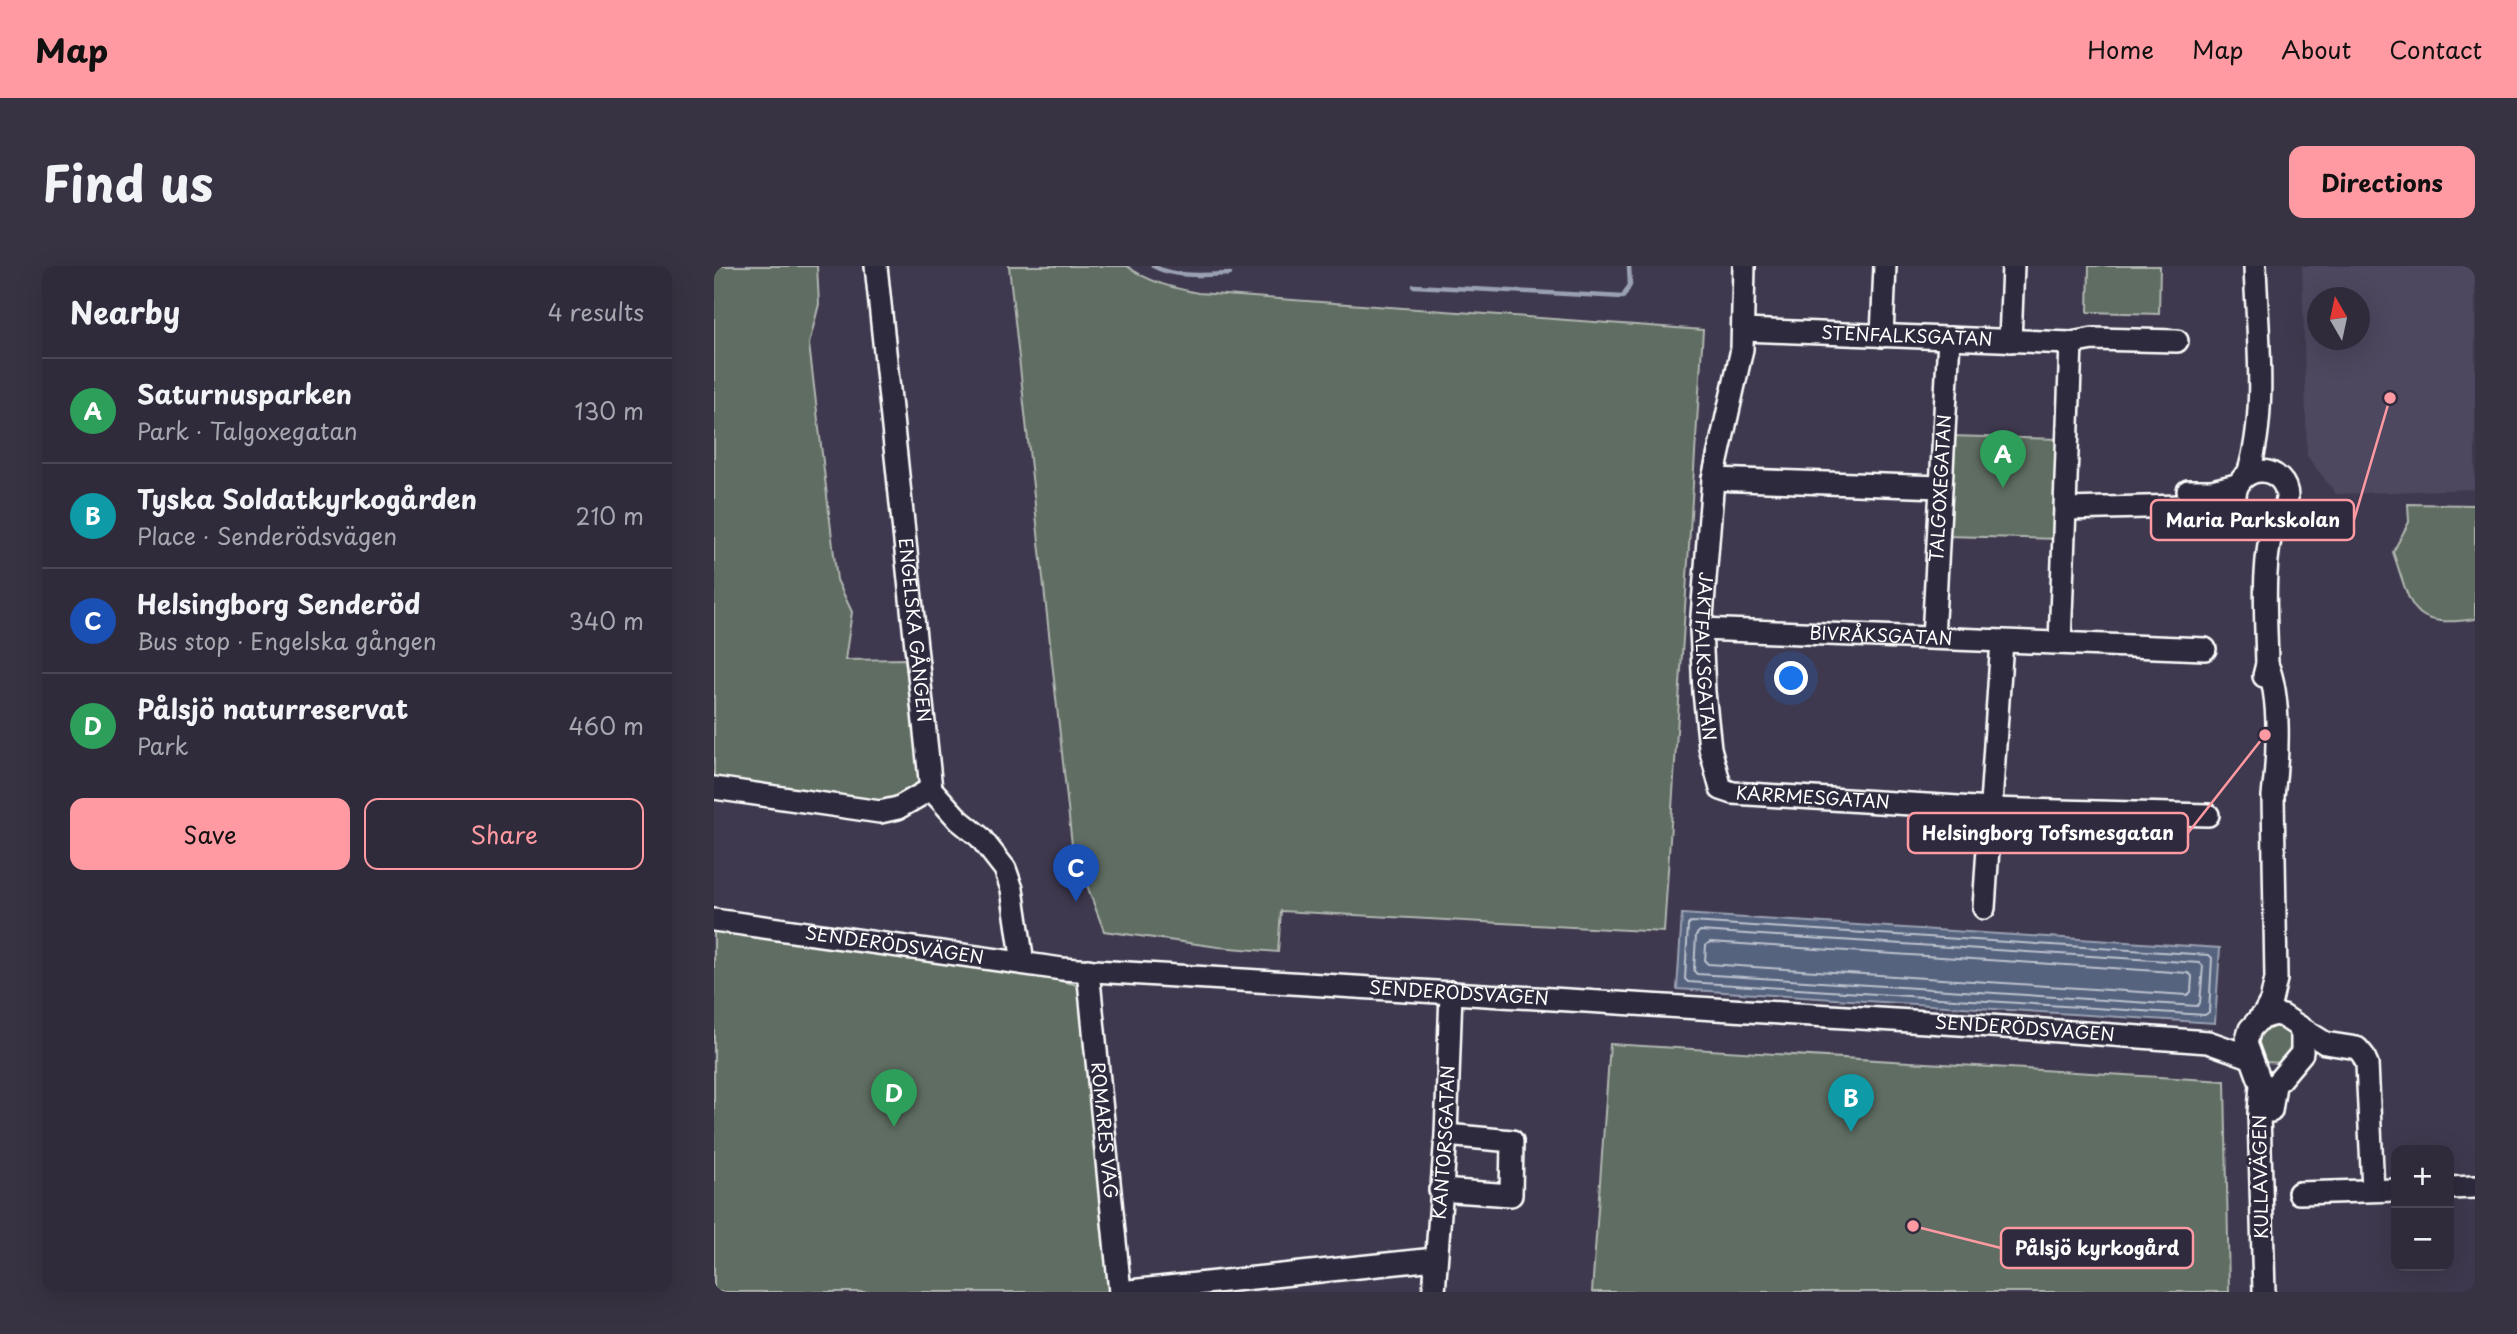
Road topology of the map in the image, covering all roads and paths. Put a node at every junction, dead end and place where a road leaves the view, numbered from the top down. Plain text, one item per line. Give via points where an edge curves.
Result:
1 (876, 266) edge
2 (1744, 266) edge
3 (1885, 266) edge
4 (2013, 266) edge
5 (2255, 266) edge
6 (1743, 330) junction
7 (1882, 336) junction
8 (1949, 338) junction
9 (2010, 341) junction
10 (2177, 341) dead end
11 (2071, 343) junction
12 (2259, 409) junction
13 (2278, 477) junction
14 (1713, 479) junction
15 (2243, 479) junction
16 (1941, 486) junction
17 (2066, 502) junction
18 (2243, 514) junction
19 (2275, 518) junction
20 (2265, 586) junction
21 (1701, 629) junction
22 (1933, 638) junction
23 (2001, 641) junction
24 (2060, 643) junction
25 (2205, 649) dead end
26 (714, 788) edge
27 (931, 789) junction
28 (1721, 789) joint
29 (1991, 809) junction
30 (2208, 815) dead end
31 (1984, 908) dead end
32 (714, 920) edge
33 (1023, 963) junction
34 (2277, 966) junction
35 (1087, 970) junction
36 (1451, 992) junction
37 (2295, 1023) junction
38 (2254, 1024) junction
39 (2208, 1042) junction
40 (2336, 1046) junction
41 (2252, 1060) junction
42 (2293, 1065) junction
43 (1446, 1135) junction
44 (2475, 1187) edge
45 (2454, 1188) edge
46 (2373, 1190) junction
47 (2391, 1190) edge
48 (1440, 1191) junction
49 (2300, 1193) dead end
50 (1436, 1259) junction
51 (1120, 1292) edge
52 (1434, 1292) edge
53 (2264, 1292) edge
54 (2276, 1292) edge

1 - 27 street, ENGELSKA GÅNGEN
2 - 6 street, JAKTFALKSGATAN
3 - 7 street
4 - 9 street
5 - 12 street, KULLAVÄGEN
6 - 7 street, STENFALKSGATAN
6 - 14 street, JAKTFALKSGATAN
7 - 8 street, STENFALKSGATAN
8 - 9 street, STENFALKSGATAN
8 - 16 street, TALGOXEGATAN
9 - 11 street, STENFALKSGATAN
10 - 11 street, STENFALKSGATAN via 2093,339
11 - 17 street
12 - 13 street, KULLAVÄGEN via 2269,458
12 - 15 street, KULLAVÄGEN via 2253,459
13 - 15 street via 2264,471
13 - 19 street, KULLAVÄGEN via 2287,496
14 - 16 street
14 - 21 street, JAKTFALKSGATAN
15 - 17 street via 2212,491
15 - 18 street, KULLAVÄGEN via 2235,497
16 - 22 street, TALGOXEGATAN
17 - 18 street via 2222,505
17 - 24 street
18 - 19 street via 2262,523
18 - 20 street, KULLAVÄGEN via 2255,536
19 - 20 street, KULLAVÄGEN
20 - 34 street, KULLAVÄGEN via 2267,664 2274,679 2275,701
21 - 22 street, BIVRÅKSGATAN
21 - 28 street, JAKTFALKSGATAN via 1710,748
22 - 23 street, BIVRÅKSGATAN
23 - 24 street, BIVRÅKSGATAN
23 - 29 street
24 - 25 street, BIVRÅKSGATAN
26 - 27 street via 880,811 898,808
27 - 33 street via 1005,869
28 - 29 street, KÄRRMESGATAN
29 - 30 street, KÄRRMESGATAN
29 - 31 street
32 - 33 street, SENDERÖDSVÄGEN
33 - 35 street, SENDERÖDSVÄGEN
34 - 37 street, KULLAVÄGEN
34 - 38 street, KULLAVÄGEN via 2271,1002
35 - 36 street, SENDERÖDSVÄGEN
35 - 51 street, ROMARES VÄG
36 - 39 street, SENDERÖDSVÄGEN
36 - 43 street, KANTORSGATAN
37 - 38 street via 2274,1014
37 - 40 street via 2316,1039
37 - 42 street, KULLAVÄGEN via 2304,1044
38 - 39 street, SENDERÖDSVÄGEN
38 - 41 street, KULLAVÄGEN via 2246,1043
39 - 41 street, SENDERÖDSVÄGEN
40 - 42 street
40 - 46 street via 2357,1048 2367,1064
41 - 42 street via 2271,1071
41 - 53 street, KULLAVÄGEN via 2261,1084
42 - 54 street, KULLAVÄGEN via 2275,1085 2271,1112
43 - 48 street, KANTORSGATAN
43 - 48 street via 1512,1141 1511,1195
44 - 45 street
46 - 47 street
46 - 49 street
48 - 50 street, KANTORSGATAN
50 - 51 street
50 - 52 street, KANTORSGATAN

